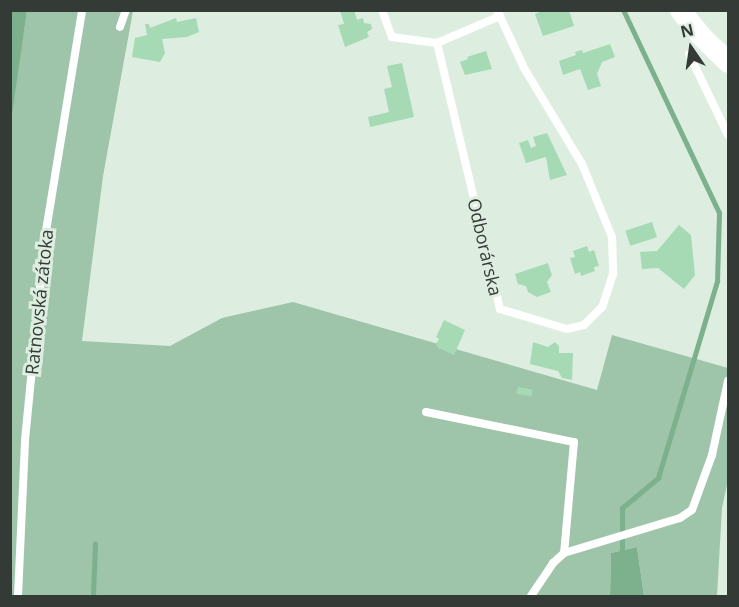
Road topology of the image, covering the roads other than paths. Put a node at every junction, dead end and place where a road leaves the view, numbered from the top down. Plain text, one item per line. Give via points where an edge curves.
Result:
1 (81, 10) edge
2 (126, 10) edge
3 (382, 10) edge
4 (680, 10) edge
5 (498, 13) edge
6 (120, 27) dead end
7 (437, 43) junction
8 (690, 54) dead end
9 (729, 62) edge
10 (729, 135) edge
11 (729, 381) edge
12 (426, 412) dead end
13 (564, 553) junction
14 (18, 597) edge
15 (531, 597) edge

1 - 14 lane, Ratnovská zátoka via 47,225 33,347
2 - 6 lane
3 - 7 lane, Odborárska via 392,38
4 - 9 main road
5 - 7 lane, Odborárska
5 - 7 lane, Odborárska via 524,68 582,164 612,237 613,274 602,307 584,326 567,329 500,309
8 - 10 lane
11 - 13 lane via 712,455 692,510 680,518
12 - 13 lane via 574,442
13 - 15 lane

